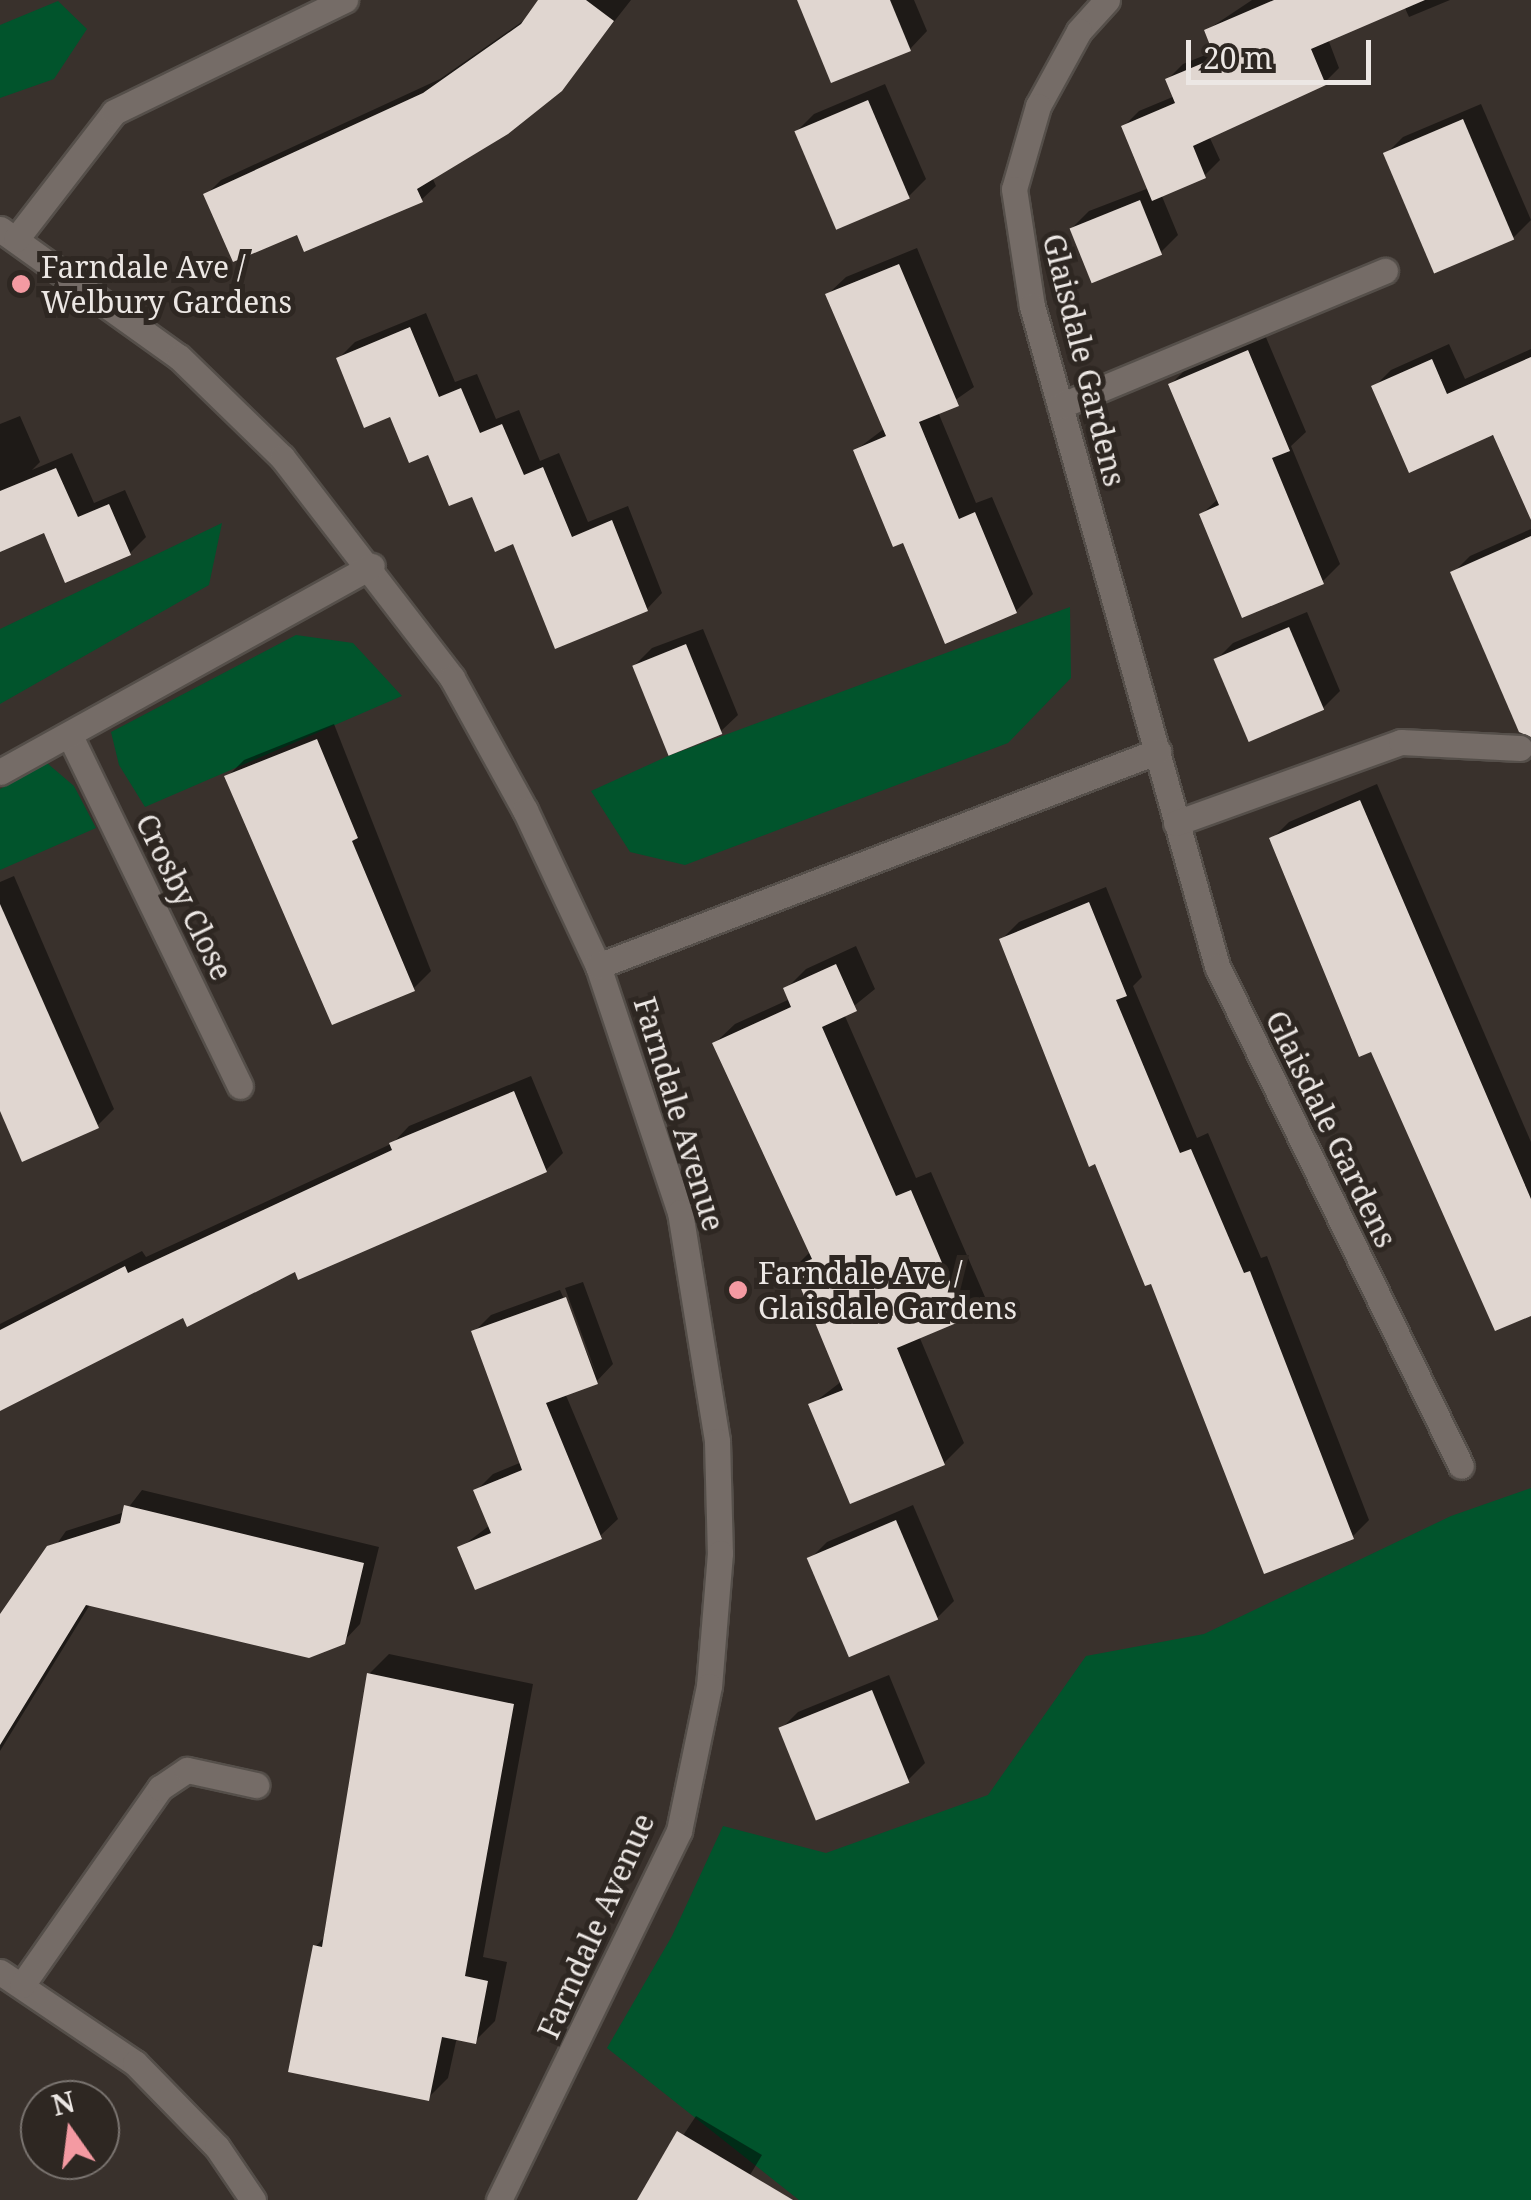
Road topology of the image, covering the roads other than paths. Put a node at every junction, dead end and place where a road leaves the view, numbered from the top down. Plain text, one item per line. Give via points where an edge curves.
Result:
1 (345, 0) edge
2 (1107, 0) edge
3 (8, 234) edge
4 (1385, 271) dead end
5 (1060, 406) junction
6 (372, 566) junction
7 (70, 736) junction
8 (1520, 748) dead end
9 (1158, 751) junction
10 (0, 772) edge
11 (1176, 823) junction
12 (598, 966) junction
13 (240, 1086) dead end
14 (1462, 1466) dead end
15 (256, 1785) dead end
16 (11, 1978) edge
17 (253, 2200) edge
18 (499, 2200) edge

1 - 3 street via 114,112
2 - 5 street, Glaisdale Gardens via 1079,31 1038,106 1014,188 1018,245
3 - 6 street, Farndale Avenue via 179,358 282,457
4 - 5 street
5 - 9 street, Glaisdale Gardens
6 - 7 street
6 - 12 street, Farndale Avenue via 452,678 525,810
7 - 10 street
7 - 13 street, Crosby Close
8 - 11 street via 1401,742
9 - 11 street, Glaisdale Gardens
9 - 12 street
11 - 14 street, Glaisdale Gardens via 1217,966
12 - 18 street, Farndale Avenue via 680,1212 702,1318 720,1553 711,1667 678,1830
15 - 16 street via 187,1770 160,1788
16 - 17 street via 135,2063 204,2134

